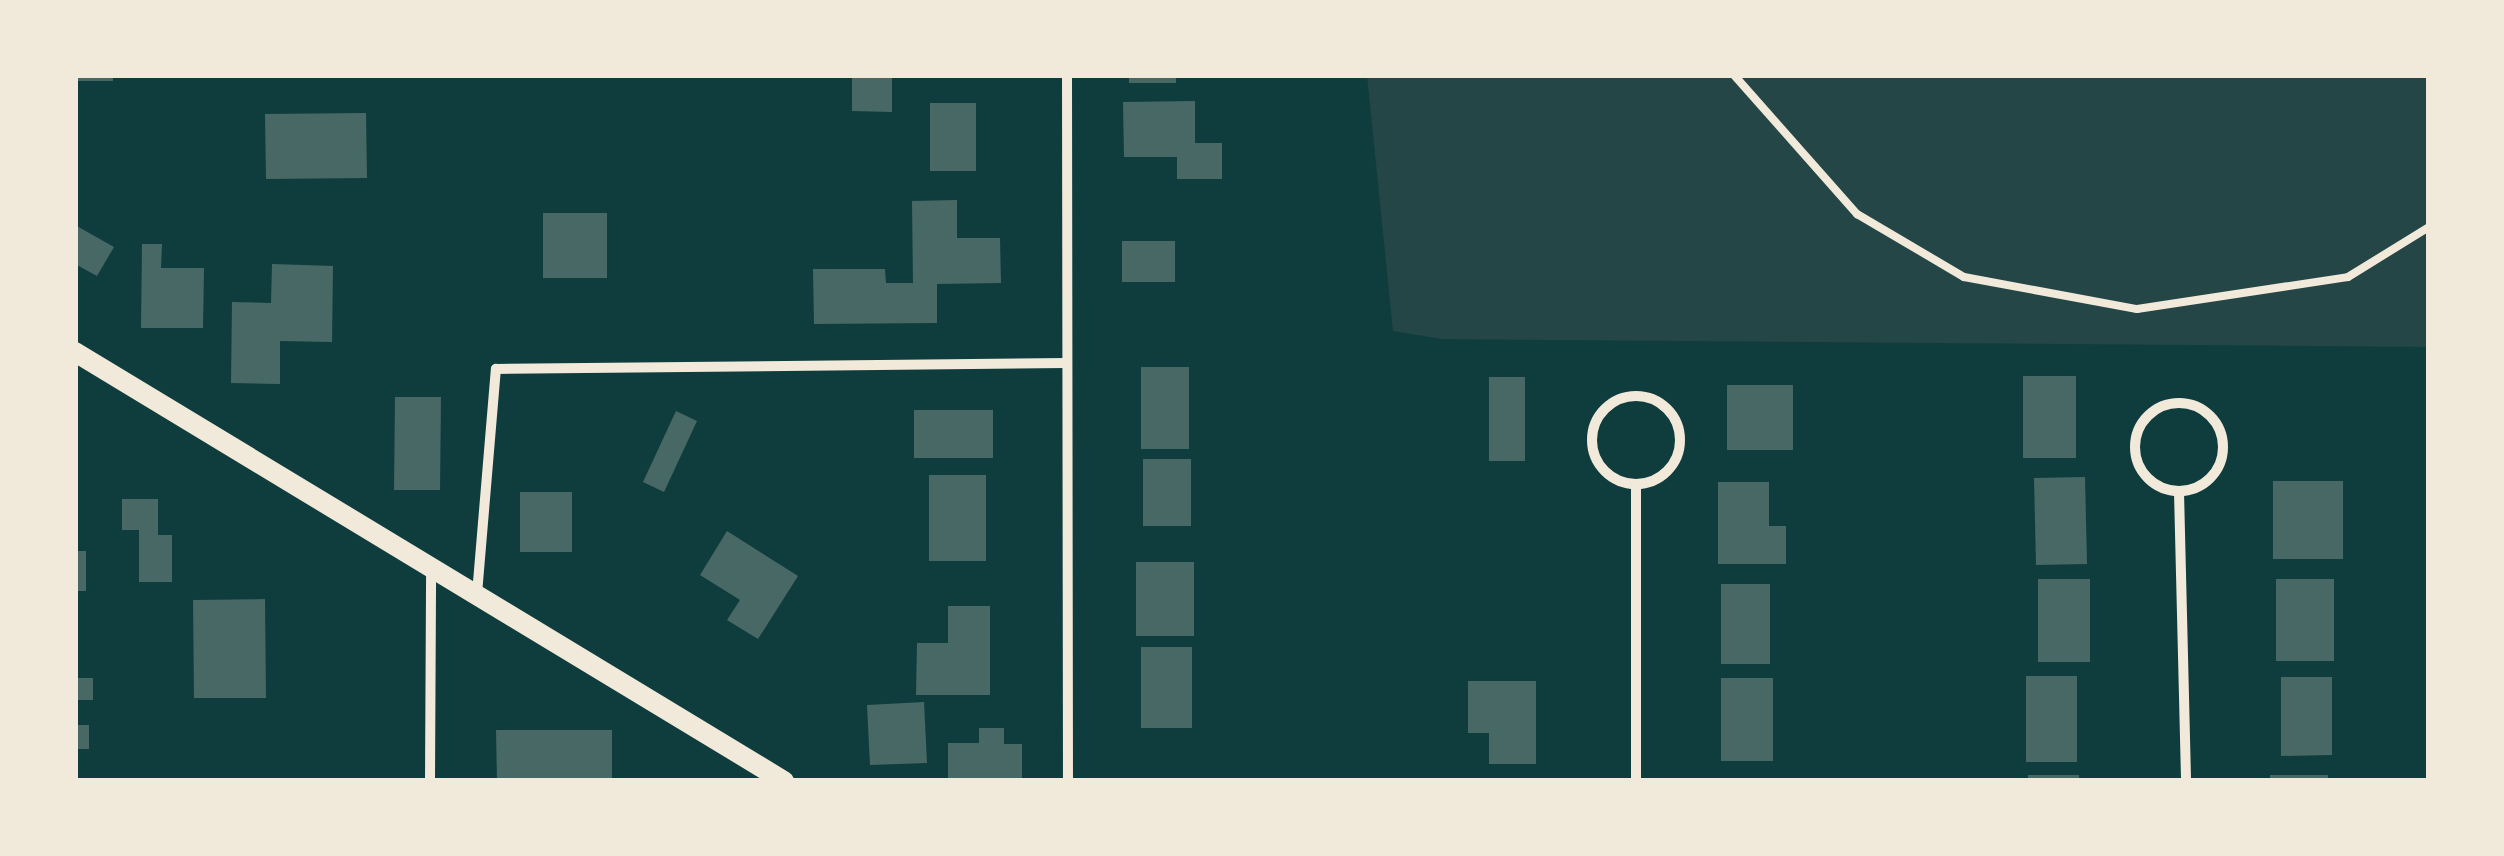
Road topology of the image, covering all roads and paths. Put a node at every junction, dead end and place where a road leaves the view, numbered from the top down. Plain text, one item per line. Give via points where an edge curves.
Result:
1 (1066, 75) edge
2 (1734, 75) edge
3 (2429, 227) edge
4 (75, 352) edge
5 (1066, 364) junction
6 (1636, 485) junction
7 (2179, 492) junction
8 (430, 568) junction
9 (477, 594) junction
10 (430, 781) edge
11 (784, 781) edge
12 (1068, 781) edge
13 (1636, 781) edge
14 (2186, 781) edge

1 - 5 street
2 - 3 lane via 1857,214 1964,277 2137,310 2348,277
4 - 8 main road
5 - 9 street via 496,369
5 - 12 street
6 - 6 street via 1668,471 1682,440 1676,418 1659,401 1636,395 1606,410 1592,440 1597,462 1614,479
6 - 13 street
7 - 7 street via 2202,486 2218,470 2224,447 2218,425 2202,409 2179,403 2157,409 2140,425 2134,447 2140,470 2157,486
7 - 14 street
8 - 9 main road
8 - 10 street
9 - 11 main road

